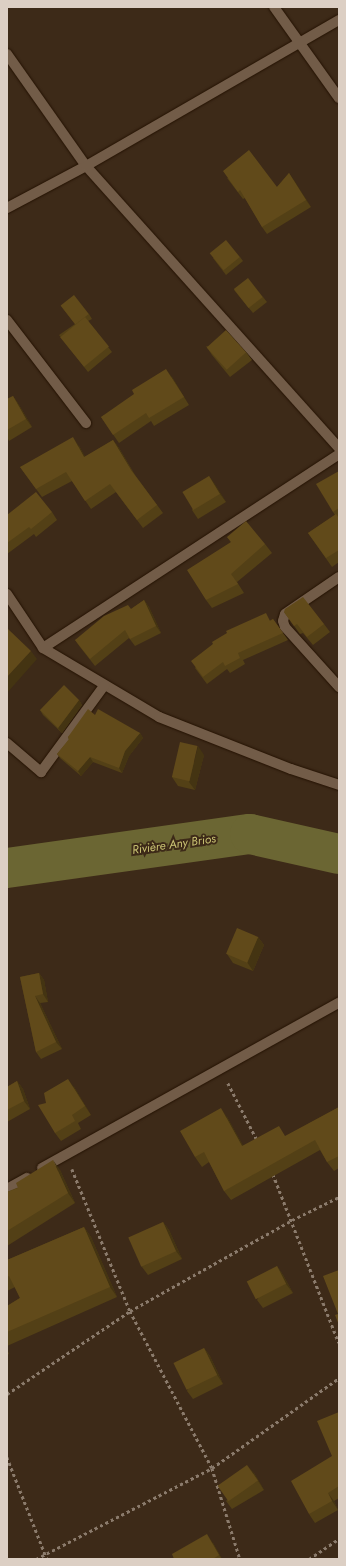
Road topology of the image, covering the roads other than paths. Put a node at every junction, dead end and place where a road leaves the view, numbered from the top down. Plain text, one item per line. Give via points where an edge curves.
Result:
1 (274, 7) edge
2 (339, 20) edge
3 (299, 44) junction
4 (7, 54) edge
5 (339, 98) edge
6 (86, 166) junction
7 (7, 208) edge
8 (7, 320) edge
9 (86, 423) dead end
10 (339, 448) edge
11 (339, 454) edge
12 (339, 577) edge
13 (7, 594) edge
14 (43, 648) junction
15 (104, 686) junction
16 (339, 687) edge
17 (7, 743) edge
18 (339, 785) edge
19 (339, 1003) edge
20 (7, 1189) edge

1 - 3 street
2 - 3 street
3 - 5 street
3 - 6 street
4 - 6 street
6 - 7 street
6 - 10 street
8 - 9 street
11 - 14 street
12 - 16 street via 285,614 284,621 285,627
13 - 14 street
14 - 15 street
15 - 17 street via 41,772
15 - 18 street via 159,717
19 - 20 street via 65,1154

